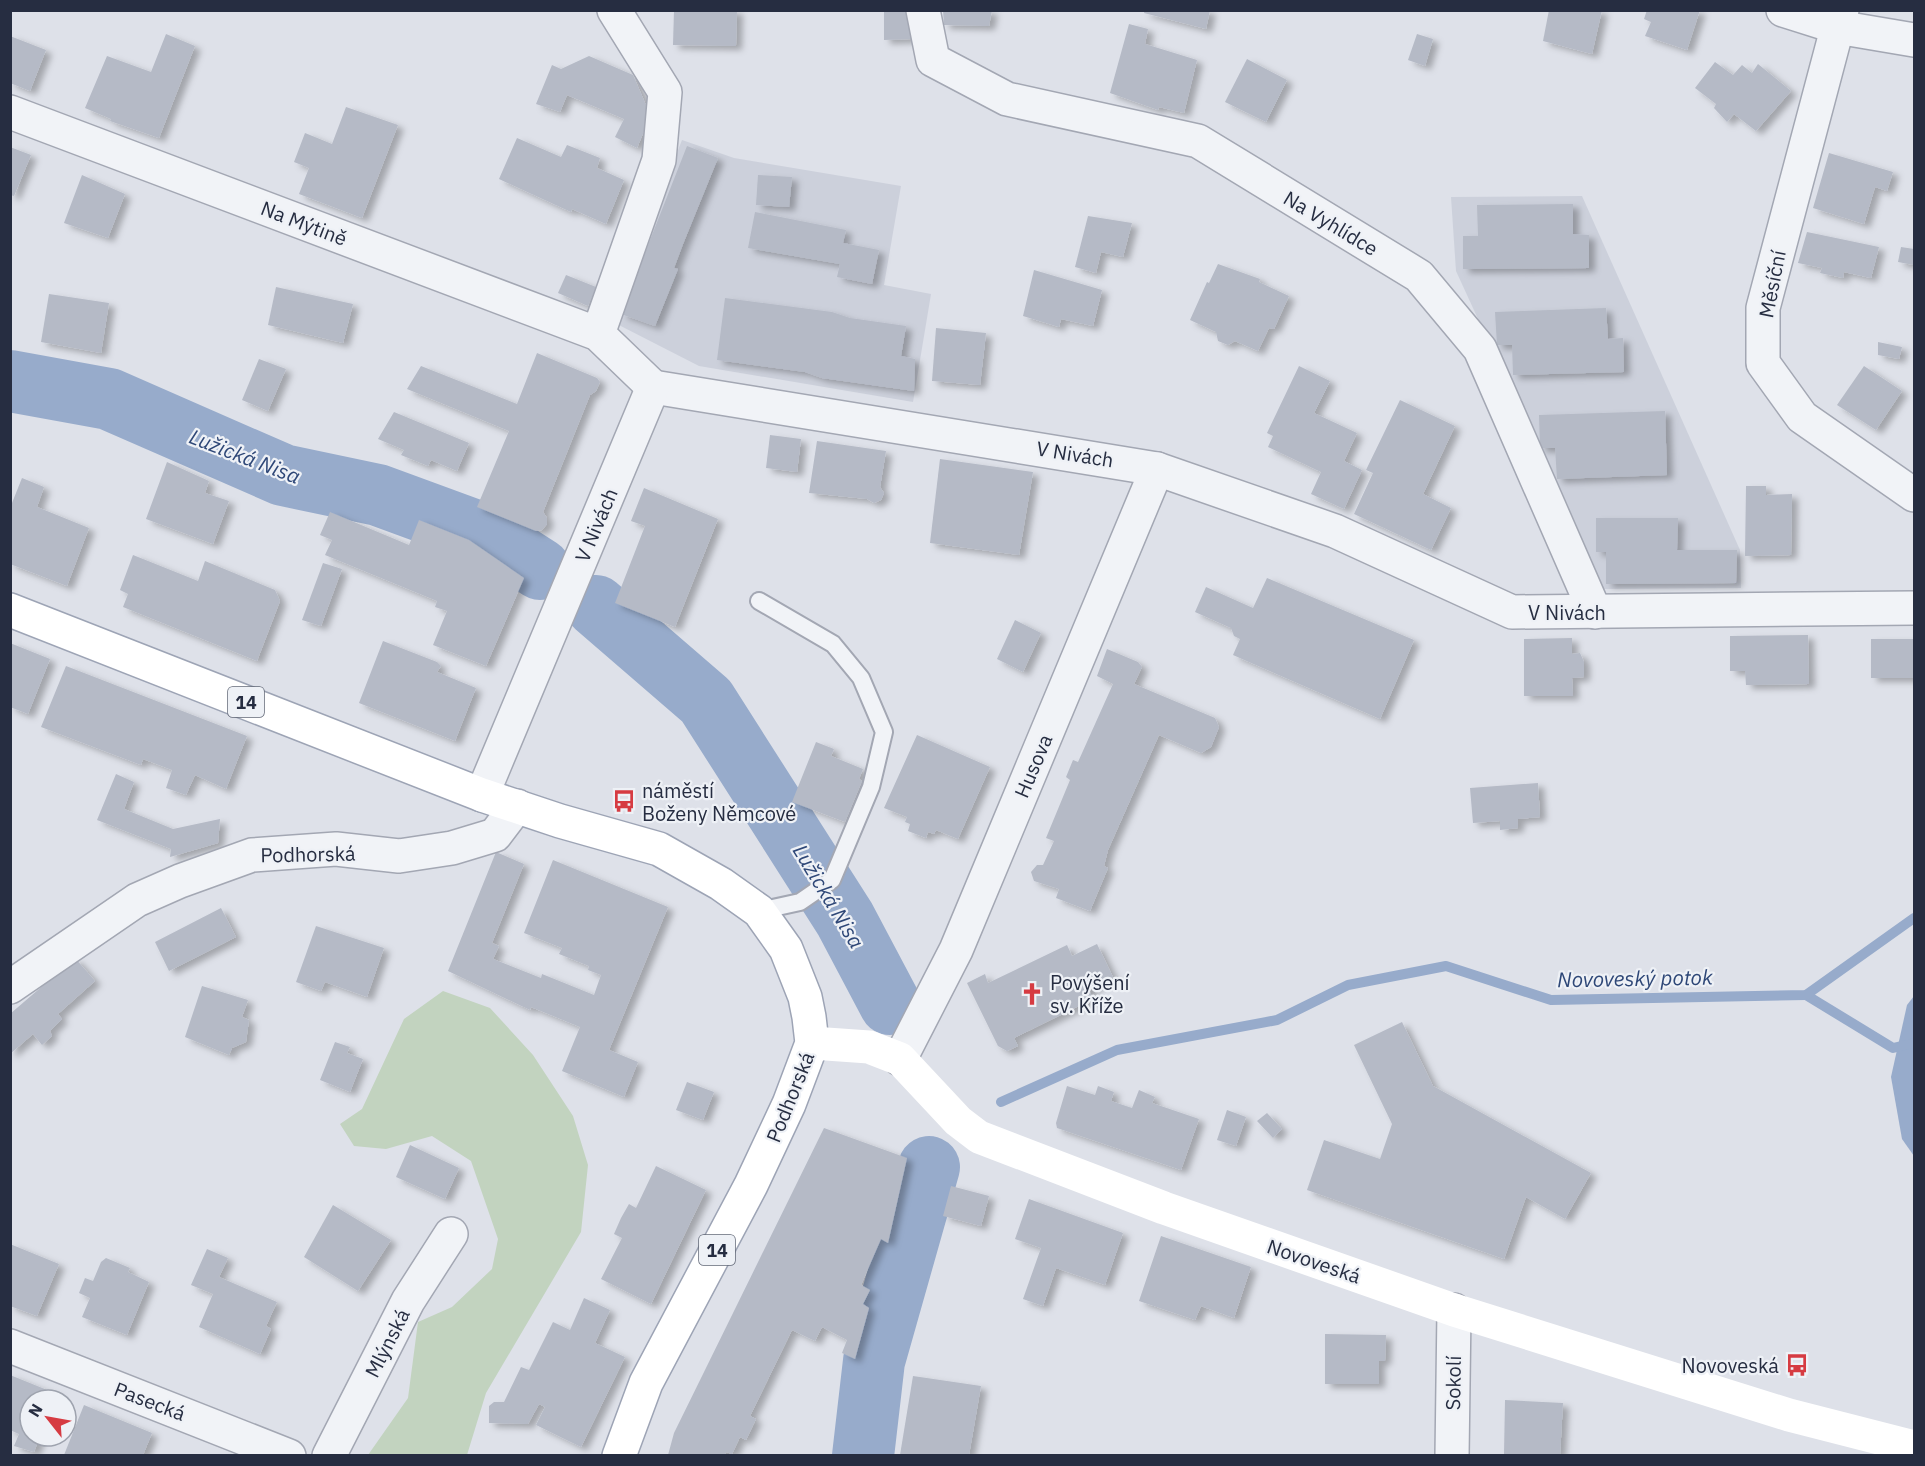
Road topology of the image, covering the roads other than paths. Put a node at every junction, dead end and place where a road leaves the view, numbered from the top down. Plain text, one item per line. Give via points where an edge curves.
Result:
1 (614, 10) edge
2 (923, 10) edge
3 (1783, 10) edge
4 (1840, 19) edge
5 (1914, 40) edge
6 (10, 112) edge
7 (598, 334) junction
8 (654, 387) junction
9 (1157, 469) junction
10 (1914, 495) edge
11 (759, 601) dead end
12 (1914, 608) edge
13 (10, 610) edge
14 (1595, 612) junction
15 (482, 795) junction
16 (517, 806) junction
17 (759, 911) junction
18 (10, 987) edge
19 (812, 1043) junction
20 (900, 1059) junction
21 (451, 1234) dead end
22 (1454, 1310) junction
23 (10, 1346) edge
24 (1914, 1447) edge
25 (289, 1455) edge
26 (329, 1455) edge
27 (619, 1455) edge
28 (1452, 1455) edge

1 - 7 street via 665,92 659,160
2 - 14 street, Na Vyhlídce via 933,60 1007,99 1198,141 1419,276 1480,349
3 - 4 street
4 - 5 street
4 - 10 street, Měsíční via 1763,308 1764,363 1802,417
6 - 7 street, Na Mýtině
7 - 8 street, Na Mýtině
8 - 9 street, V Nivách
8 - 15 street, V Nivách
9 - 14 street, V Nivách via 1335,531 1512,612
9 - 20 street, Husova via 956,950
11 - 17 lane via 833,644 861,678 884,732 871,787 832,880 800,902
12 - 14 street, V Nivách
13 - 15 main road, Podhorská / 14
15 - 16 main road, Podhorská / 14
16 - 17 main road, Podhorská / 14 via 659,849
16 - 18 street, Podhorská via 495,835 452,848 399,856 336,849 252,855 137,900
17 - 19 main road, Podhorská / 14 via 786,949 805,997
19 - 20 main road via 869,1047
19 - 27 main road, Podhorská / 14 via 751,1185 646,1383
20 - 22 main road, Novoveská via 958,1121 994,1144
21 - 26 street, Mlýnská via 408,1301
22 - 24 main road, Novoveská via 1789,1415
22 - 28 street, Sokolí
23 - 25 street, Pasecká

